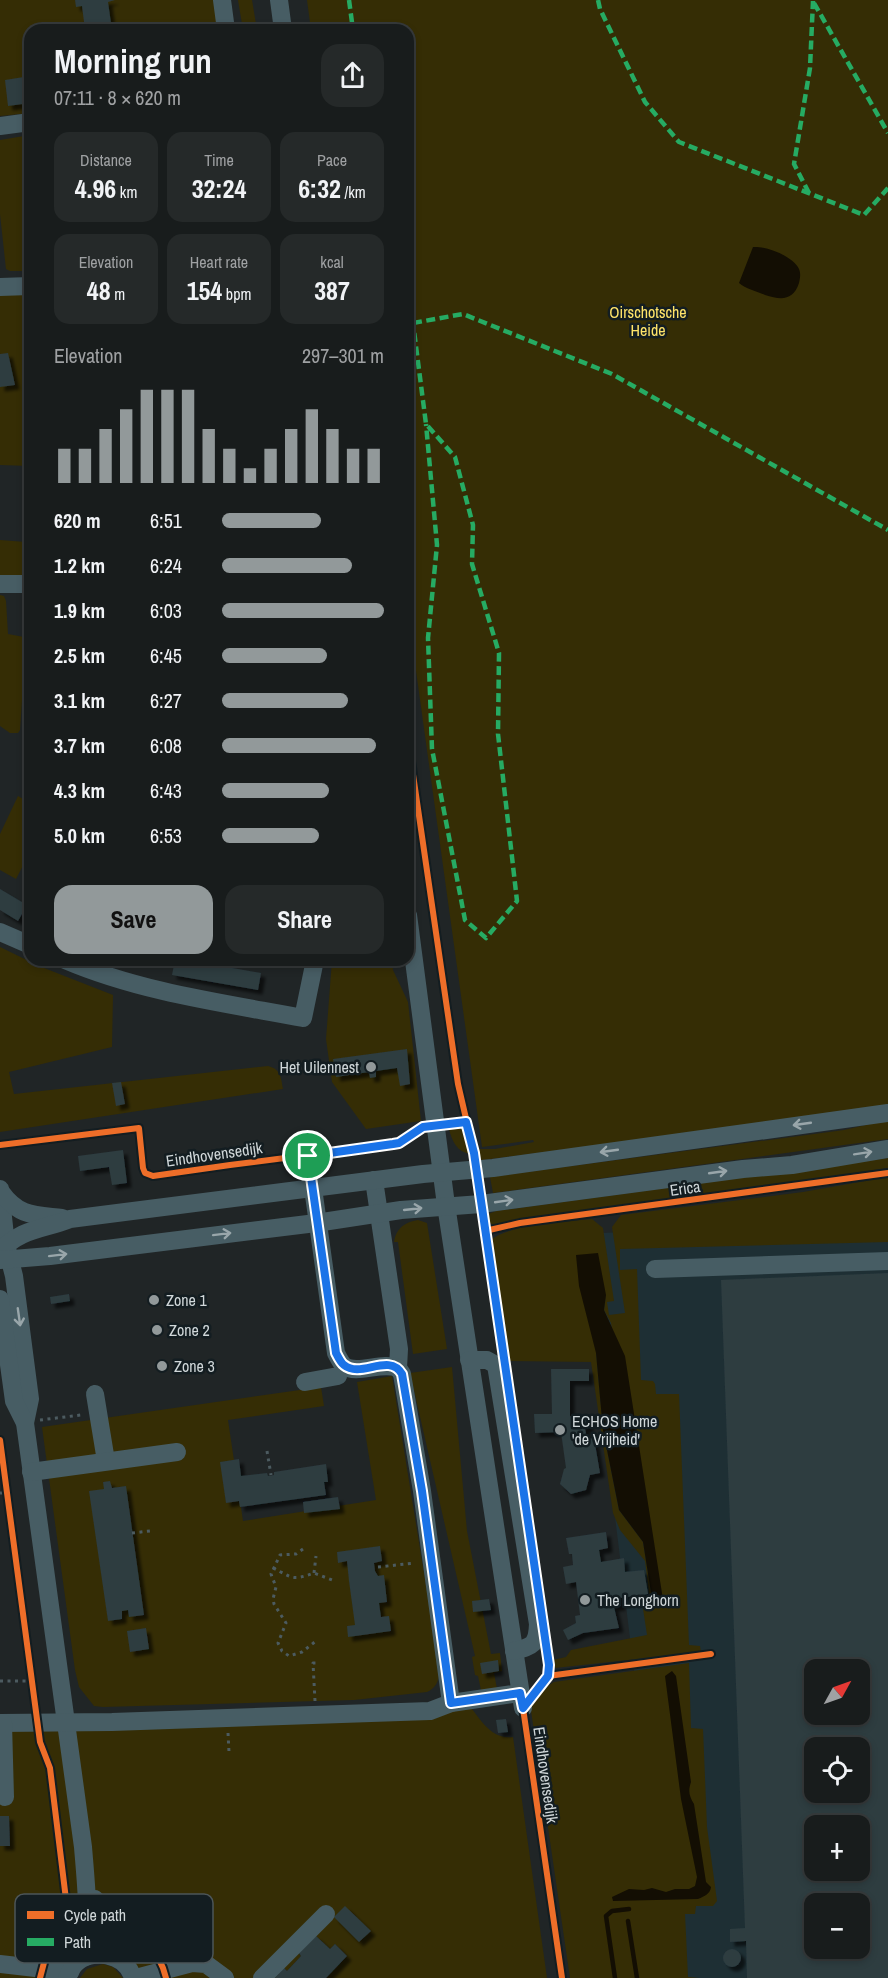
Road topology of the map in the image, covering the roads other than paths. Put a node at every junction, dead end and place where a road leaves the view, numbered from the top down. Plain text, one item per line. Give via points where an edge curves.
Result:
1 (222, 0) edge
2 (279, 0) edge
3 (225, 24) edge
4 (282, 24) edge
5 (24, 123) edge
6 (0, 126) edge
7 (24, 286) edge
8 (0, 287) edge
9 (0, 584) edge
10 (24, 584) edge
11 (0, 932) edge
12 (24, 942) edge
13 (414, 960) edge
14 (78, 966) edge
15 (314, 966) edge
16 (888, 1113) edge
17 (888, 1149) edge
18 (442, 1172) junction
19 (374, 1180) junction
20 (313, 1188) junction
21 (0, 1191) edge
22 (446, 1205) junction
23 (380, 1213) junction
24 (70, 1219) junction
25 (316, 1223) junction
26 (4, 1254) edge
27 (888, 1261) edge
28 (655, 1269) dead end
29 (0, 1299) edge
30 (469, 1360) junction
31 (398, 1368) junction
32 (340, 1375) junction
33 (305, 1382) dead end
34 (95, 1394) dead end
35 (25, 1423) junction
36 (177, 1452) dead end
37 (106, 1461) junction
38 (32, 1472) junction
39 (514, 1651) junction
40 (451, 1703) junction
41 (65, 1721) junction
42 (1, 1723) edge
43 (5, 1797) dead end
44 (83, 1847) junction
45 (87, 1894) edge
46 (94, 1894) edge
47 (326, 1914) dead end
48 (78, 1963) edge
49 (123, 1963) edge
50 (0, 1964) edge
51 (68, 1975) edge
52 (135, 1978) edge
53 (225, 1978) edge
54 (262, 1978) edge

1 - 3 street
2 - 4 street
5 - 6 street
7 - 8 street
9 - 10 street
11 - 12 street
13 - 18 street
14 - 15 street via 101,976 175,994 303,1018
16 -> 18 street
22 -> 17 street, Erica via 481,1204 792,1165
18 - 19 street
18 - 22 street
19 - 20 street
19 - 23 street
20 - 24 street
20 - 25 street
21 - 24 street via 26,1214
21 - 26 street
23 -> 22 street, Erica
22 - 30 street
23 - 25 street, Erica
23 - 31 street via 399,1349
24 - 26 street via 29,1230
26 -> 25 street, Erica
25 - 32 street
26 -> 35 street via 14,1276 30,1399
27 - 28 street
29 - 35 street via 14,1401
30 - 39 street
30 - 39 street via 487,1360 496,1365 538,1624 537,1638 531,1646
31 - 32 street via 391,1365 352,1369
31 - 40 street via 432,1561
32 - 33 street
34 - 37 street
35 - 38 street
36 - 37 street
37 - 38 street
38 - 41 street
39 - 40 street via 522,1700
40 - 41 street via 430,1710
41 - 42 street
41 - 44 street
42 - 43 street
44 - 45 street
44 - 46 street
47 - 54 street
48 - 51 street
49 - 52 street
50 - 51 street
52 - 53 street via 192,1963 206,1964

